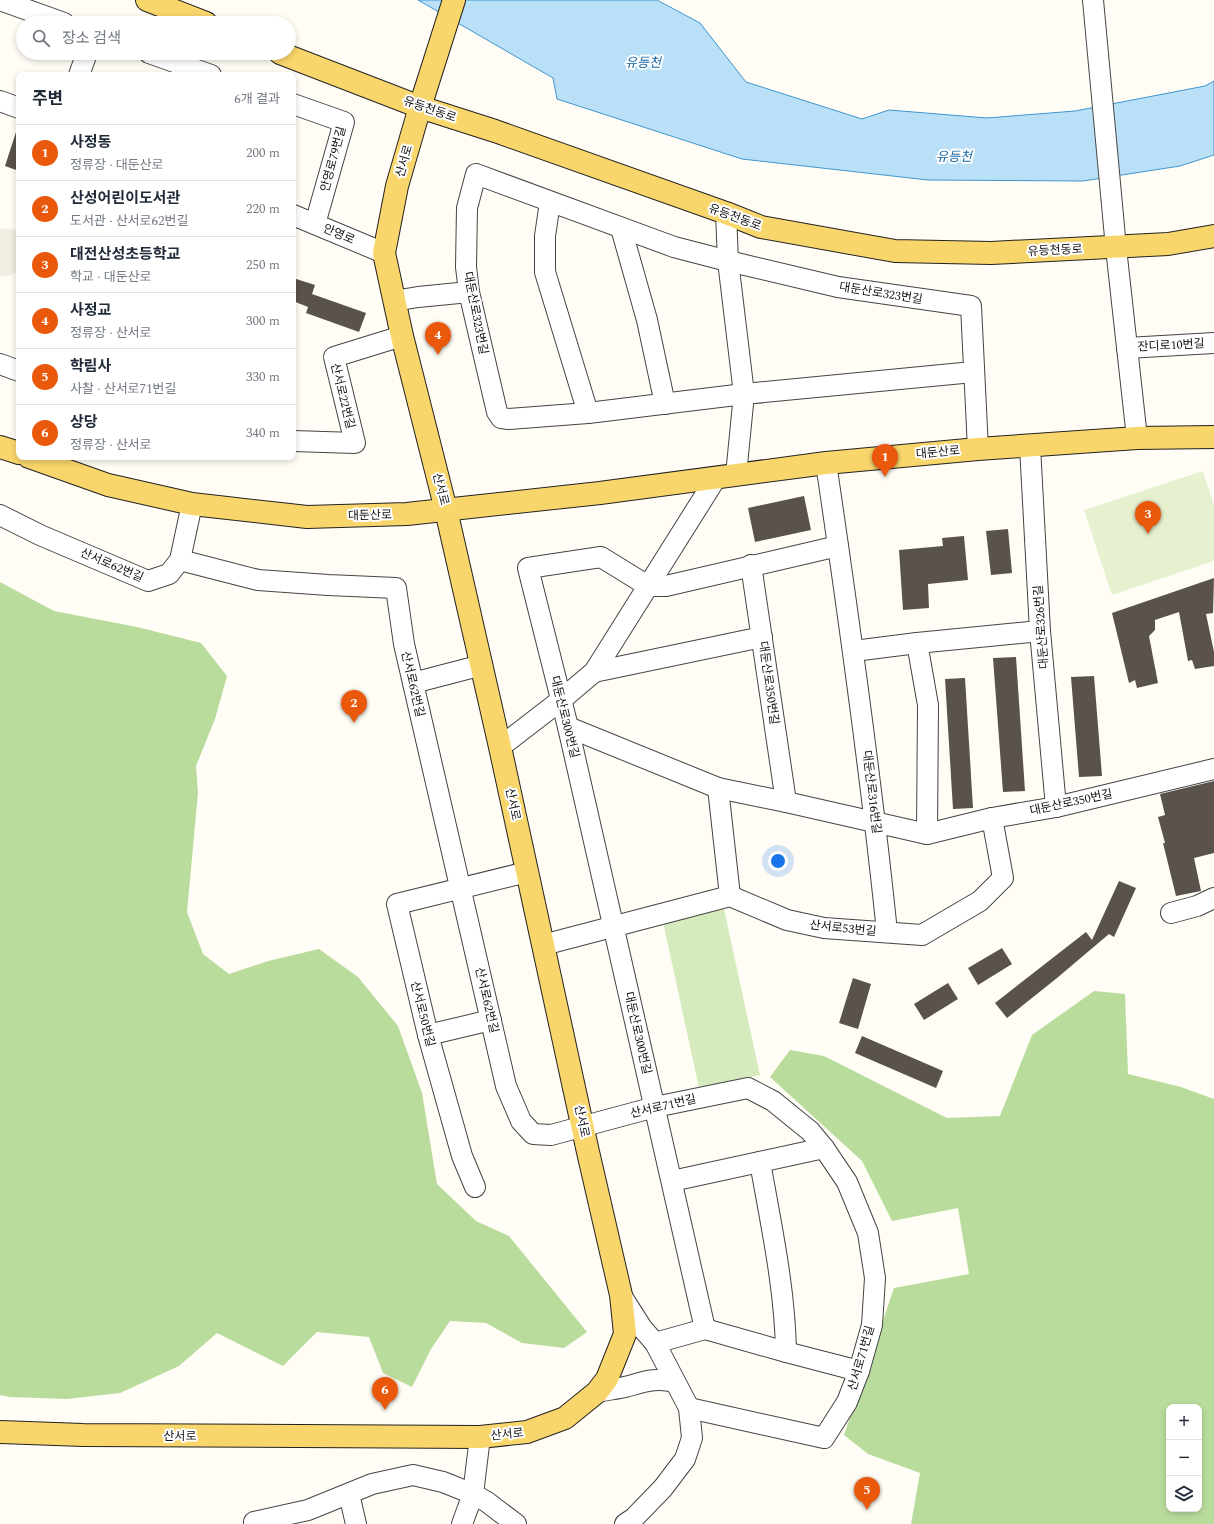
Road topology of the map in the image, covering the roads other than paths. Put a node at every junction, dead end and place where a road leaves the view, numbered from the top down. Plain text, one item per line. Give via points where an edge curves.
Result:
1 (0, 0) edge
2 (147, 0) edge
3 (454, 0) edge
4 (1093, 0) edge
5 (45, 16) edge
6 (188, 16) edge
7 (296, 58) edge
8 (84, 60) edge
9 (169, 60) edge
10 (80, 72) edge
11 (203, 72) edge
12 (423, 98) junction
13 (0, 101) edge
14 (296, 105) edge
15 (16, 107) edge
16 (550, 202) junction
17 (726, 213) junction
18 (296, 217) edge
19 (315, 224) junction
20 (621, 228) junction
21 (1214, 236) edge
22 (1116, 238) junction
23 (384, 253) junction
24 (728, 261) junction
25 (469, 292) junction
26 (394, 301) junction
27 (402, 336) junction
28 (1214, 343) edge
29 (1127, 348) junction
30 (0, 364) edge
31 (16, 370) edge
32 (973, 372) junction
33 (744, 394) junction
34 (665, 404) junction
35 (588, 413) junction
36 (1214, 437) edge
37 (1137, 438) junction
38 (296, 441) edge
39 (1030, 446) junction
40 (0, 447) edge
41 (978, 448) junction
42 (16, 452) edge
43 (37, 460) edge
44 (826, 463) junction
45 (726, 476) junction
46 (192, 504) junction
47 (446, 510) junction
48 (0, 515) edge
49 (838, 546) junction
50 (180, 560) junction
51 (751, 565) junction
52 (648, 586) junction
53 (1040, 631) junction
54 (762, 637) junction
55 (916, 643) junction
56 (854, 651) junction
57 (482, 665) junction
58 (594, 672) junction
59 (413, 683) junction
60 (561, 700) junction
61 (568, 727) junction
62 (500, 747) junction
63 (1214, 769) edge
64 (718, 788) junction
65 (786, 802) junction
66 (1056, 807) junction
67 (992, 818) junction
68 (876, 822) junction
69 (927, 834) junction
70 (528, 872) junction
71 (461, 888) junction
72 (730, 896) junction
73 (1214, 898) edge
74 (1171, 913) dead end
75 (613, 927) junction
76 (887, 932) junction
77 (543, 945) junction
78 (491, 1020) junction
79 (428, 1035) junction
80 (655, 1107) junction
81 (583, 1126) junction
82 (824, 1148) junction
83 (760, 1162) junction
84 (672, 1181) junction
85 (474, 1187) dead end
86 (621, 1295) junction
87 (705, 1329) junction
88 (655, 1343) junction
89 (786, 1352) junction
90 (859, 1371) junction
91 (675, 1382) junction
92 (597, 1392) junction
93 (689, 1408) junction
94 (0, 1432) edge
95 (480, 1436) junction
96 (349, 1494) junction
97 (473, 1494) junction
98 (255, 1524) edge
99 (356, 1524) edge
100 (462, 1524) edge
101 (516, 1524) edge
102 (625, 1524) edge

1 - 5 street
2 - 6 main road
3 - 12 main road, 산서로
4 - 22 street
7 - 12 main road, 유등천동로
8 - 10 street
9 - 11 street
12 - 17 main road, 유등천동로 via 495,131
12 - 23 main road, 산서로 via 397,186
13 - 15 street
14 - 19 street, 안영로79번길 via 344,122
16 - 20 street, 대둔산로323번길
16 - 25 street, 대둔산로323번길 via 476,174 467,208 466,267
16 - 35 street via 545,236 545,272
17 - 22 main road, 유등천동로 via 761,227 895,251 991,253
17 - 24 street
18 - 19 street, 안영로
19 - 23 street, 안영로
20 - 24 street, 대둔산로323번길 via 674,247
20 - 34 street
21 - 22 main road, 유등천동로 via 1168,244
22 - 29 street
23 - 26 main road, 산서로
24 - 32 street, 대둔산로323번길 via 838,287 971,306
24 - 33 street
25 - 26 street
25 - 35 street, 대둔산로323번길 via 497,412 501,418
26 - 27 main road, 산서로
27 - 38 street, 산서로22번길 via 334,357 355,443
27 - 47 main road, 산서로
28 - 29 street, 잔디로10번길
29 - 37 street
30 - 31 street
32 - 33 street, 대둔산로323번길
32 - 41 street, 대둔산로323번길
33 - 34 street, 대둔산로323번길
33 - 45 street
34 - 35 street, 대둔산로323번길
36 - 37 main road, 대둔산로
37 - 39 main road, 대둔산로
39 - 41 main road, 대둔산로
39 - 53 street, 대둔산로326번길
40 - 42 main road
41 - 44 main road, 대둔산로
43 - 46 main road, 대둔산로 via 108,485
44 - 45 main road, 대둔산로
44 - 49 street, 대둔산로316번길
45 - 47 main road, 대둔산로
45 - 52 street
46 - 47 main road, 대둔산로 via 308,517 407,514
46 - 50 street
47 - 57 main road, 산서로
48 - 50 street, 산서로62번길 via 148,581 169,574
49 - 51 street
49 - 56 street, 대둔산로316번길
50 - 59 street, 산서로62번길 via 258,580 396,588
51 - 52 street via 666,586
51 - 54 street, 대둔산로350번길
52 - 58 street
52 - 60 street, 대둔산로300번길 via 601,557 528,568
53 - 55 street
53 - 66 street, 대둔산로326번길
54 - 58 street
54 - 65 street, 대둔산로350번길
55 - 56 street
55 - 69 street via 928,705
56 - 68 street, 대둔산로316번길
57 - 59 street
57 - 62 main road, 산서로
58 - 60 street
59 - 71 street, 산서로62번길
60 - 61 street, 대둔산로300번길
60 - 62 street
61 - 64 street, 대둔산로350번길
61 - 75 street, 대둔산로300번길
62 - 70 main road, 산서로
63 - 66 street, 대둔산로350번길
64 - 65 street, 대둔산로350번길
64 - 72 street
65 - 68 street, 대둔산로350번길
66 - 67 street, 대둔산로350번길
67 - 69 street, 대둔산로350번길
67 - 76 street, 산서로53번길 via 1003,878 980,901 922,935
68 - 69 street, 대둔산로350번길
68 - 76 street, 대둔산로316번길
70 - 71 street
70 - 77 main road, 산서로
71 - 78 street, 산서로62번길
71 - 79 street, 산서로50번길 via 396,904
72 - 75 street
72 - 76 street, 산서로53번길 via 787,920 824,928
73 - 74 street via 1198,906
75 - 77 street
75 - 80 street, 대둔산로300번길
77 - 81 main road, 산서로
78 - 79 street
78 - 81 street, 산서로62번길 via 506,1086 521,1121 533,1134 551,1135
79 - 85 street, 산서로50번길 via 462,1156
80 - 81 street, 산서로71번길
80 - 82 street, 산서로71번길 via 748,1088 773,1101 810,1131
80 - 84 street, 대둔산로300번길
81 - 86 main road, 산서로
82 - 83 street
82 - 90 street, 산서로71번길 via 847,1182 868,1233 875,1278 872,1324
83 - 84 street
83 - 89 street via 776,1251
84 - 87 street, 대둔산로300번길
86 - 88 street
86 - 92 main road, 산서로 via 625,1334 607,1379
87 - 88 street
87 - 89 street
88 - 91 street
89 - 90 street
90 - 93 street, 산서로71번길 via 847,1402 824,1438
91 - 92 street via 663,1379 646,1380
91 - 93 street
92 - 95 main road, 산서로 via 565,1418 534,1430
93 - 102 street via 692,1438 685,1459 663,1488
94 - 95 main road, 산서로 via 90,1436
95 - 97 street, 산서로
96 - 97 street via 372,1484 413,1475 443,1482
96 - 98 street via 308,1510 254,1522
96 - 99 street
97 - 100 street, 산서로
97 - 101 street via 488,1502

